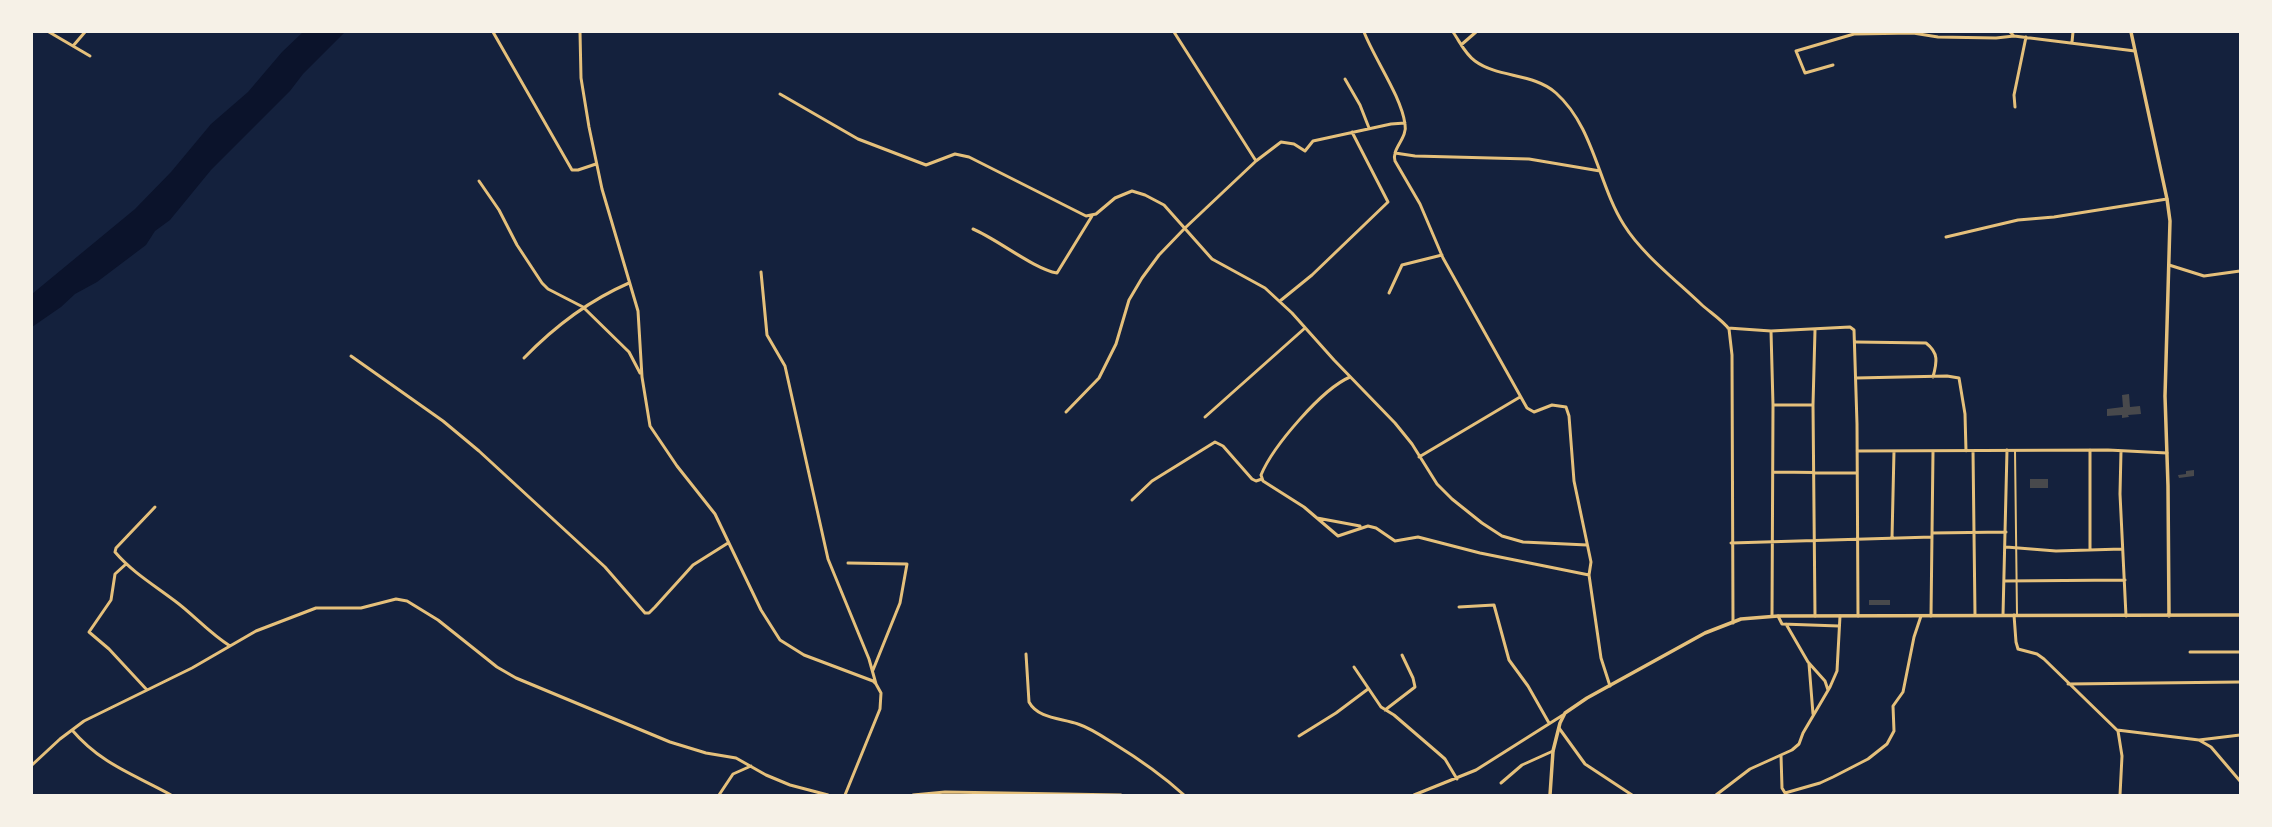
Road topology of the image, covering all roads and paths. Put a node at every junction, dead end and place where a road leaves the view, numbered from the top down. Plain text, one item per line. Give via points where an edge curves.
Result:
1 (49, 32) edge
2 (85, 32) edge
3 (493, 32) edge
4 (580, 32) edge
5 (1174, 32) edge
6 (1364, 32) edge
7 (1454, 32) edge
8 (1476, 32) edge
9 (2010, 32) edge
10 (2073, 32) edge
11 (2131, 32) edge
12 (2014, 36) junction
13 (2026, 37) junction
14 (2072, 42) junction
15 (1461, 45) junction
16 (73, 46) junction
17 (2135, 51) junction
18 (90, 56) dead end
19 (1833, 65) dead end
20 (1345, 79) dead end
21 (780, 94) dead end
22 (2016, 107) dead end
23 (1405, 123) junction
24 (1369, 128) junction
25 (1352, 132) junction
26 (1395, 153) junction
27 (1256, 162) junction
28 (596, 164) junction
29 (1600, 171) junction
30 (479, 181) dead end
31 (2167, 199) junction
32 (1092, 216) junction
33 (1184, 228) junction
34 (973, 229) dead end
35 (1946, 237) dead end
36 (1442, 256) junction
37 (2169, 265) junction
38 (2240, 271) edge
39 (762, 272) dead end
40 (629, 283) junction
41 (1389, 293) dead end
42 (1280, 301) junction
43 (583, 307) junction
44 (1305, 328) junction
45 (1728, 328) junction
46 (1815, 330) junction
47 (1771, 332) junction
48 (1856, 342) junction
49 (350, 356) dead end
50 (524, 358) dead end
51 (1350, 376) junction
52 (642, 377) junction
53 (1933, 377) junction
54 (1856, 378) junction
55 (1520, 397) junction
56 (1773, 405) junction
57 (1813, 405) junction
58 (1066, 412) dead end
59 (1205, 417) dead end
60 (2007, 450) junction
61 (2014, 450) junction
62 (2090, 450) junction
63 (1894, 451) junction
64 (1966, 451) junction
65 (1973, 451) junction
66 (2121, 451) junction
67 (1857, 452) junction
68 (1933, 452) junction
69 (2167, 453) junction
70 (1420, 457) junction
71 (1773, 472) junction
72 (1814, 472) junction
73 (1857, 473) junction
74 (1262, 479) junction
75 (1132, 500) dead end
76 (155, 507) dead end
77 (1317, 518) junction
78 (1361, 526) junction
79 (1973, 532) junction
80 (2006, 532) junction
81 (1932, 533) junction
82 (1932, 537) junction
83 (1892, 538) junction
84 (1857, 539) junction
85 (1814, 540) junction
86 (1772, 541) junction
87 (728, 542) junction
88 (1731, 543) junction
89 (1587, 545) junction
90 (2006, 547) junction
91 (2017, 549) junction
92 (2090, 550) junction
93 (2122, 550) junction
94 (848, 563) dead end
95 (126, 564) junction
96 (1590, 575) junction
97 (2125, 580) junction
98 (2004, 581) junction
99 (2016, 581) junction
100 (1459, 607) dead end
101 (1975, 615) junction
102 (2003, 615) junction
103 (2015, 615) junction
104 (2240, 615) edge
105 (1772, 616) junction
106 (1778, 616) junction
107 (1814, 616) junction
108 (1840, 616) junction
109 (1858, 616) junction
110 (1921, 616) junction
111 (1931, 616) junction
112 (2126, 616) junction
113 (2169, 616) junction
114 (1733, 622) junction
115 (1786, 624) junction
116 (1839, 626) junction
117 (230, 646) junction
118 (2190, 652) dead end
119 (2240, 652) edge
120 (1026, 654) dead end
121 (1402, 655) dead end
122 (1808, 662) junction
123 (1354, 667) dead end
124 (873, 670) junction
125 (2240, 682) edge
126 (876, 684) junction
127 (2068, 684) junction
128 (1610, 686) junction
129 (147, 690) junction
130 (1368, 690) junction
131 (1828, 690) junction
132 (1385, 710) junction
133 (1563, 715) junction
134 (1813, 716) junction
135 (1549, 723) junction
136 (1559, 728) junction
137 (72, 730) junction
138 (2117, 730) junction
139 (2240, 735) edge
140 (1299, 736) dead end
141 (2199, 740) junction
142 (1553, 751) junction
143 (1781, 755) junction
144 (32, 765) edge
145 (751, 766) junction
146 (1457, 779) junction
147 (2240, 781) edge
148 (1501, 783) dead end
149 (1785, 794) edge
150 (171, 795) edge
151 (719, 795) edge
152 (828, 795) edge
153 (845, 795) edge
154 (913, 795) edge
155 (1120, 795) edge
156 (1184, 795) edge
157 (1414, 795) edge
158 (1550, 795) edge
159 (1632, 795) edge
160 (1716, 795) edge
161 (2120, 795) edge

1 - 16 street
2 - 16 street
3 - 28 street via 572,170
4 - 28 street via 581,78
5 - 27 street
6 - 23 street
7 - 15 street
8 - 15 street
9 - 12 street
10 - 14 street
11 - 17 street
12 - 13 street
12 - 19 street via 1990,38 1938,37 1913,33 1854,34 1796,51 1805,73
13 - 14 street
13 - 22 street via 2014,95
14 - 17 street
15 - 29 street via 1470,57 1483,66 1541,84 1556,93 1568,107 1585,136
16 - 18 street
17 - 31 street
20 - 24 street via 1360,104
21 - 32 street via 858,138 916,162 926,165 952,155 963,155 1082,215
23 - 24 street
23 - 26 street via 1405,133
24 - 25 street
25 - 27 street via 1313,140 1305,151 1294,144 1281,142
25 - 42 street via 1388,202 1312,275
26 - 29 street via 1415,156 1529,159
26 - 36 street via 1396,164 1420,204
27 - 33 street
28 - 40 street
29 - 45 street via 1619,217 1636,242
30 - 43 street via 542,283
31 - 35 street via 2054,218 2018,220
31 - 37 street via 2170,221
32 - 33 street via 1121,194 1137,192 1164,205
32 - 34 street via 1056,273
33 - 42 street via 1212,259 1265,288
33 - 58 street via 1162,251 1129,300 1116,344 1099,378
36 - 41 street via 1402,265
36 - 55 street
37 - 38 street via 2204,276
37 - 69 street via 2165,396
39 - 124 street via 765,329 785,366 828,559
40 - 43 street
40 - 52 street via 640,323
42 - 44 street
43 - 50 street
43 - 52 street via 629,352
44 - 51 street
44 - 59 street
45 - 47 street
45 - 88 street via 1732,355
46 - 47 street
46 - 48 street via 1852,328
46 - 57 street
47 - 56 street
48 - 53 street via 1926,342 1937,357
48 - 54 street
49 - 87 street via 443,421 479,451 605,567 645,612 648,613 655,607 693,565
51 - 70 street via 1395,423
51 - 74 street via 1331,388 1291,431 1266,466 1261,475
52 - 87 street via 650,426 677,466 715,514
53 - 54 street
53 - 64 street via 1952,376 1960,379 1965,414
54 - 67 street
55 - 70 street
55 - 89 street via 1529,411 1534,412 1552,404 1566,407 1569,416 1574,481
56 - 57 street
56 - 71 street
57 - 72 street
60 - 61 street
60 - 65 street
60 - 80 street
61 - 62 street
61 - 91 street
62 - 66 street
62 - 92 street
63 - 67 street
63 - 68 street
63 - 83 street
64 - 65 street
64 - 68 street
65 - 79 street
66 - 69 street
66 - 93 street
67 - 73 street
68 - 81 street
69 - 113 street
70 - 89 street via 1437,484 1448,495 1502,536 1523,542
71 - 72 street
71 - 86 street
72 - 73 street
72 - 85 street
73 - 84 street
74 - 75 street via 1252,479 1223,446 1214,442 1152,481
74 - 77 street
76 - 95 street via 115,550
77 - 78 street
77 - 78 street via 1338,536
78 - 96 street via 1376,528 1395,541 1418,537 1480,553
79 - 80 street
79 - 81 street
79 - 101 street
80 - 90 street
81 - 82 street
82 - 83 street
82 - 111 street
83 - 84 street
84 - 85 street
84 - 109 street
85 - 86 street
85 - 107 street
86 - 88 street
86 - 105 street
87 - 126 street via 760,610 780,640 804,655 852,672
88 - 114 street
89 - 96 street via 1591,562
90 - 91 street
90 - 98 street
91 - 92 street
91 - 99 street
92 - 93 street
93 - 97 street
94 - 124 street via 907,564 900,602
95 - 117 street
95 - 129 street via 115,574 111,600 89,632 109,649
96 - 128 street via 1601,658
97 - 99 street
97 - 112 street
98 - 99 street
98 - 102 street
99 - 103 street
100 - 135 street via 1494,605 1509,660 1528,686
101 - 102 street
101 - 111 street
102 - 103 street
103 - 112 street
103 - 127 street via 2018,649 2040,655
104 - 113 street
105 - 106 street
105 - 114 street via 1751,617
106 - 107 street
106 - 115 street via 1780,623
107 - 108 street
108 - 109 street
108 - 116 street
109 - 110 street
110 - 111 street
110 - 149 street via 1903,692 1893,706 1894,731 1887,744 1868,759 1833,777
112 - 113 street
114 - 128 street via 1683,645
115 - 116 street
115 - 122 street
116 - 131 street via 1837,670
117 - 129 street
117 - 145 street via 263,628 308,610 328,607 361,608 392,599 403,599 422,609 497,667 516,678 670,742 706,753 736,758
118 - 119 street
120 - 156 street via 1029,697 1033,709 1047,716 1078,724 1100,735 1145,762
121 - 132 street via 1415,687
122 - 131 street via 1825,681
122 - 134 street
123 - 130 street
124 - 126 street
125 - 127 street
126 - 153 street via 882,700 880,709
127 - 138 street
128 - 133 street
129 - 137 street via 92,717
130 - 132 street
130 - 140 street
131 - 134 street
132 - 146 street via 1441,756
133 - 135 street
133 - 136 street
134 - 143 street via 1797,746
135 - 146 street via 1490,762
136 - 142 street
136 - 159 street via 1585,764
137 - 144 street
137 - 150 street via 100,756 136,779
138 - 141 street
138 - 161 street via 2122,756
139 - 141 street
141 - 147 street via 2211,747
142 - 148 street via 1522,765
142 - 158 street
143 - 149 street via 1782,788
143 - 160 street via 1750,770
145 - 151 street via 733,774
145 - 152 street via 800,789
146 - 157 street
154 - 155 street via 945,792

